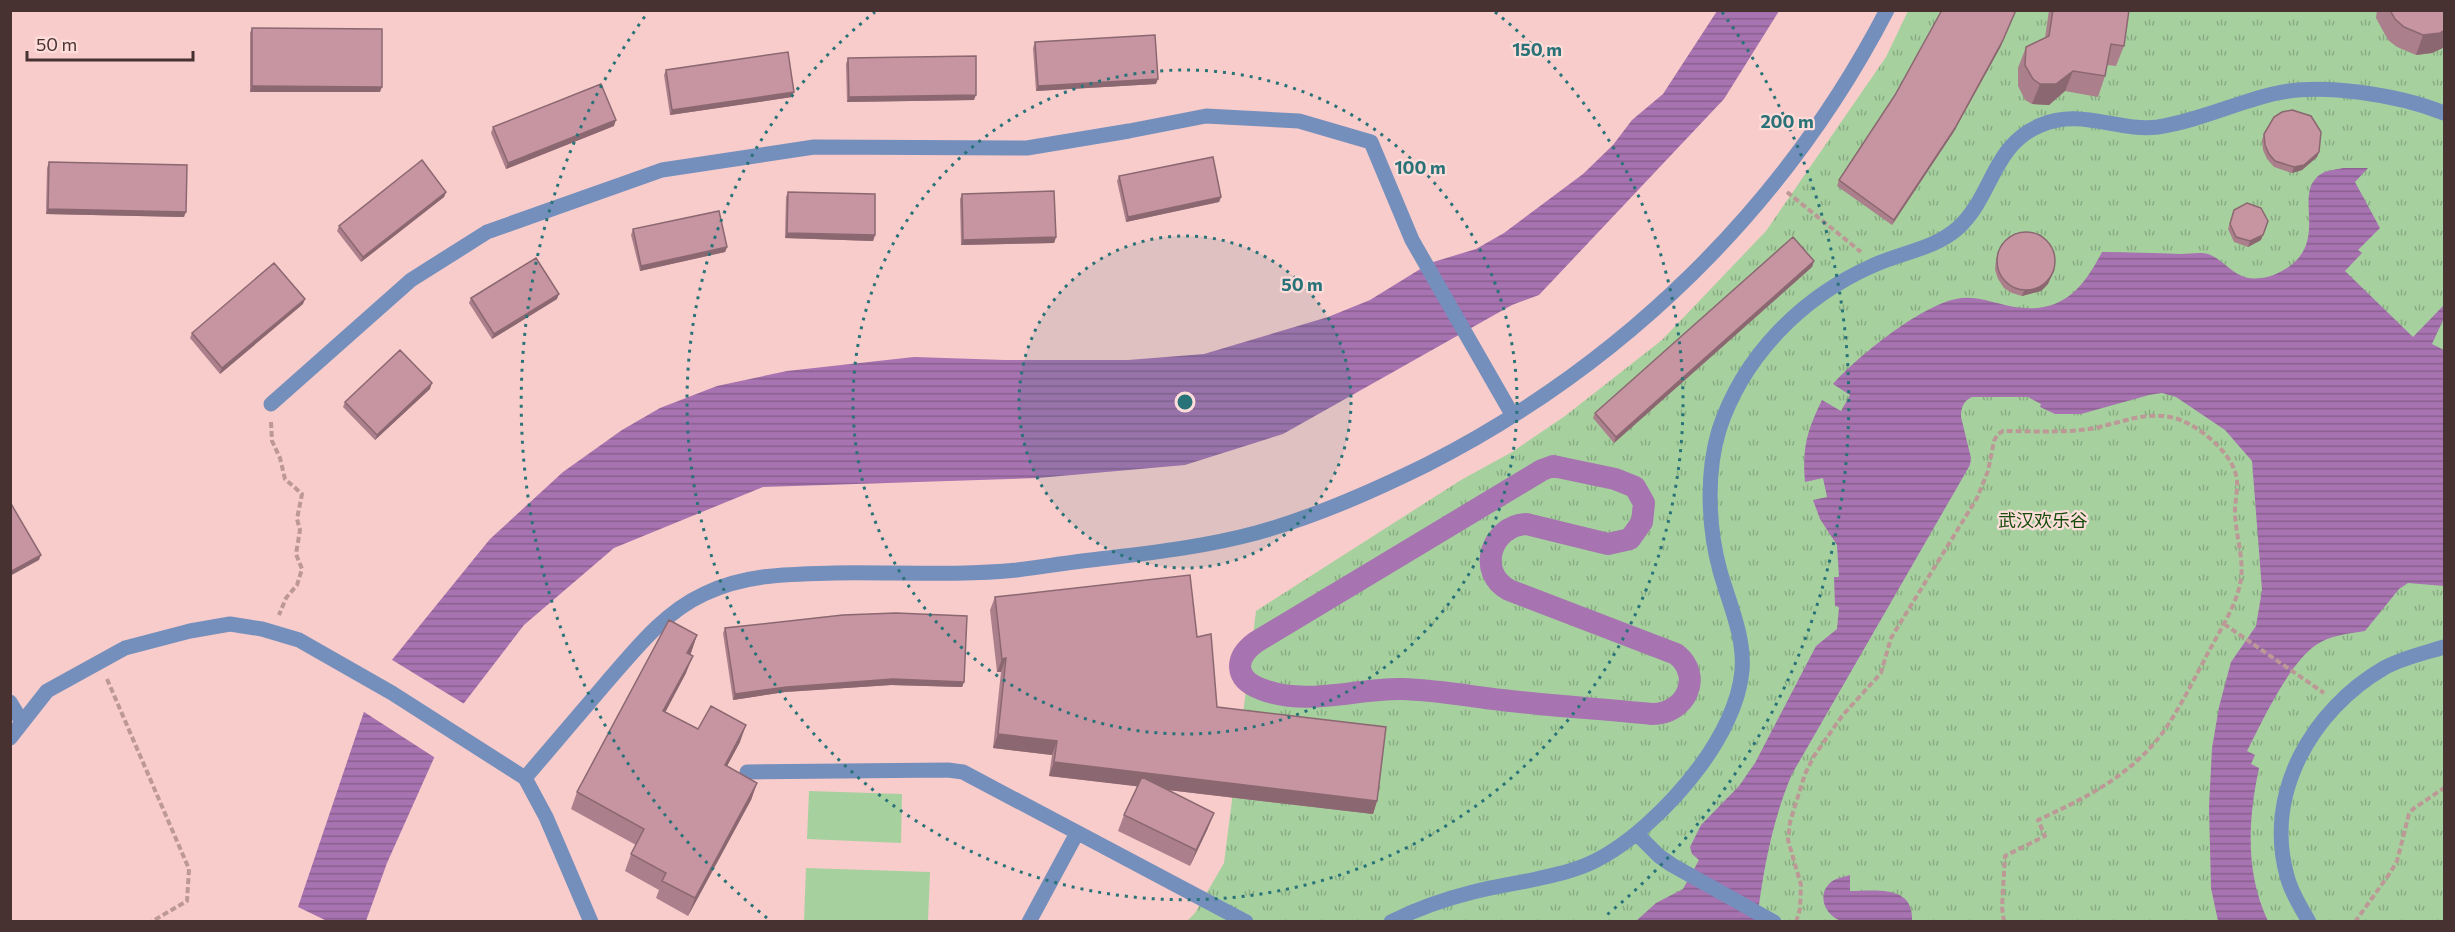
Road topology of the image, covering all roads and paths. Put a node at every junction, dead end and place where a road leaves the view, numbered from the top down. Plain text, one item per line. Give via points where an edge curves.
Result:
1 (1887, 10) edge
2 (2445, 113) edge
3 (1776, 183) junction
4 (1875, 264) junction
5 (271, 404) joint
6 (1513, 416) junction
7 (2224, 624) junction
8 (272, 632) junction
9 (2445, 647) edge
10 (99, 662) junction
11 (2306, 680) dead end
12 (10, 702) edge
13 (22, 722) junction
14 (10, 738) edge
15 (747, 772) dead end
16 (525, 778) junction
17 (2445, 788) edge
18 (1077, 833) junction
19 (1636, 834) junction
20 (151, 921) edge
21 (591, 921) edge
22 (1029, 921) edge
23 (1246, 921) edge
24 (1390, 921) edge
25 (1774, 921) edge
26 (1796, 921) edge
27 (2004, 921) edge
28 (2309, 921) edge
29 (2355, 921) edge

1 - 3 street via 1831,106
2 - 4 street via 2385,97 2313,89 2278,92 2158,127 2139,128 2081,118 2052,121 2025,133 2008,148 1960,226 1926,248
3 - 4 path
3 - 6 street via 1716,250 1636,327
4 - 19 street via 1824,291 1768,343 1747,371 1723,417 1713,453 1713,531 1740,638 1740,683 1727,720 1700,767
5 - 6 street via 411,280 487,231 662,170 814,147 1027,148 1206,116 1299,121 1371,142 1412,240
5 - 8 path via 272,441 285,479 302,494 296,554 302,569
6 - 16 street via 1480,438 1347,503 1255,534 1189,548 1014,570 778,574 725,585 684,604 652,631
7 - 11 path
7 - 26 path via 2239,587 2241,566 2236,476 2216,444 2191,425 2162,416 2138,417 2089,429 1998,434 1977,498 1891,638 1881,673 1842,716 1805,774 1788,840 1801,885
7 - 27 path via 2178,709 2142,756 2101,789 2038,820 2045,836 2005,856
8 - 10 street via 230,624 125,648
8 - 16 street via 299,640 338,661
9 - 28 street via 2385,667 2361,683 2324,721 2297,760 2283,800 2282,843 2289,884
10 - 13 street via 47,691
10 - 20 path via 189,869 187,901
12 - 13 street
13 - 14 street
15 - 18 street via 963,772
16 - 21 street
17 - 29 path via 2409,814 2397,861
18 - 22 street
18 - 23 street
19 - 24 street via 1611,853 1581,867 1475,891
19 - 25 street via 1659,856

